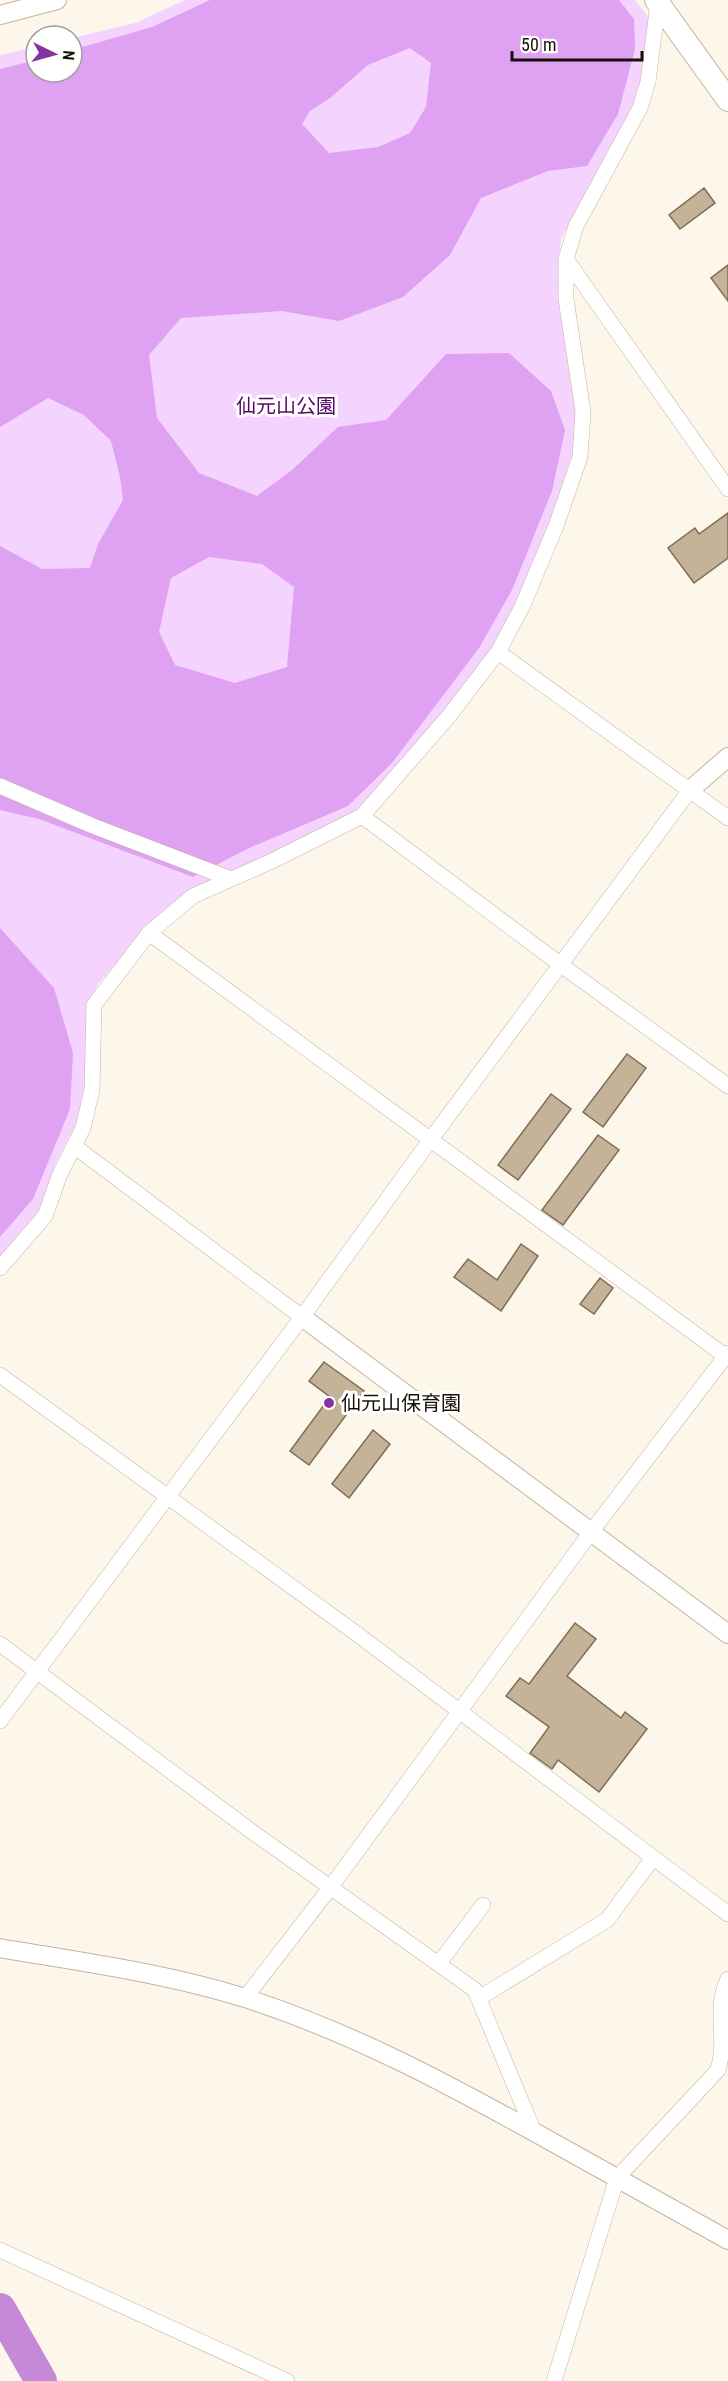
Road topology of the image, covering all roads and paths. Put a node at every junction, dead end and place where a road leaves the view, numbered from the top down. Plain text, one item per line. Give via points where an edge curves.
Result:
1 (57, 0) edge
2 (657, 1) edge
3 (0, 15) edge
4 (728, 100) edge
5 (566, 259) junction
6 (728, 489) edge
7 (498, 652) junction
8 (728, 757) edge
9 (0, 786) edge
10 (690, 790) junction
11 (362, 816) junction
12 (728, 818) edge
13 (231, 879) junction
14 (149, 933) junction
15 (561, 965) junction
16 (728, 1086) edge
17 (431, 1139) junction
18 (74, 1146) junction
19 (0, 1268) edge
20 (302, 1317) junction
21 (727, 1356) edge
22 (0, 1375) edge
23 (166, 1497) junction
24 (591, 1532) junction
25 (728, 1634) edge
26 (0, 1644) edge
27 (36, 1671) junction
28 (460, 1711) junction
29 (0, 1720) edge
30 (653, 1858) junction
31 (330, 1888) junction
32 (483, 1905) dead end
33 (728, 1914) edge
34 (0, 1948) edge
35 (439, 1963) junction
36 (728, 1979) edge
37 (245, 1998) junction
38 (479, 1998) junction
39 (534, 2132) junction
40 (617, 2178) junction
41 (728, 2240) edge
42 (0, 2250) edge
43 (287, 2381) edge
44 (554, 2381) edge

1 - 3 street
2 - 4 main road
2 - 5 street via 648,82 640,108 576,226
5 - 6 street
5 - 7 street via 566,298 583,412 580,456 556,526
7 - 10 street
7 - 11 street via 449,716
8 - 10 street
9 - 13 street
10 - 12 street
10 - 15 street
11 - 13 street
11 - 15 street
13 - 14 street via 193,896
14 - 17 street
14 - 18 street via 94,1005 92,1090 83,1128
15 - 16 street
15 - 17 street
17 - 20 street
17 - 21 street
18 - 19 street via 45,1216
18 - 20 street
20 - 23 street
20 - 24 street
21 - 24 street
22 - 23 street
23 - 27 street
23 - 28 street
24 - 25 street
24 - 28 street
26 - 27 street
27 - 29 street
27 - 31 street
28 - 30 street
28 - 31 street
30 - 33 street
30 - 38 street via 607,1920
31 - 35 street
31 - 37 street
32 - 35 street
34 - 37 street via 118,1967
35 - 38 street via 476,1990
36 - 40 street via 722,2001 725,2058
37 - 39 street via 373,2048
38 - 39 street
39 - 40 street
40 - 41 street
40 - 44 street
42 - 43 street

